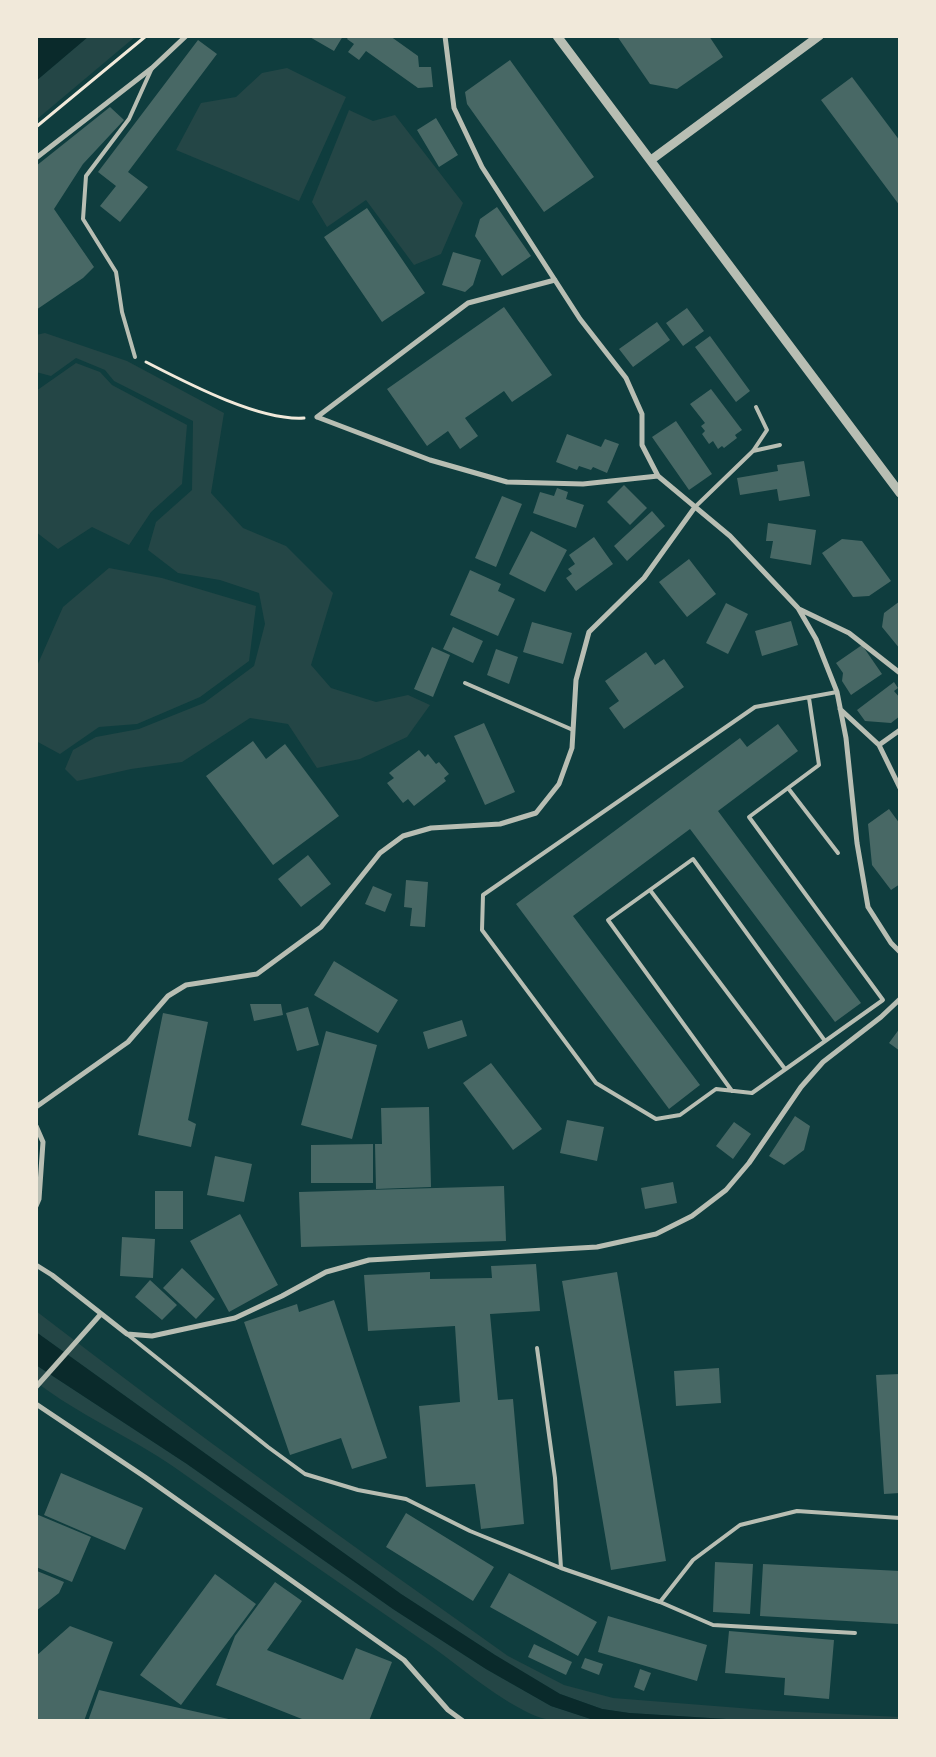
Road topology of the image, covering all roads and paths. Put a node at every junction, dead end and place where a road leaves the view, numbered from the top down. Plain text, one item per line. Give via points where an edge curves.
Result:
1 (146, 36) edge
2 (186, 36) edge
3 (445, 36) edge
4 (557, 36) edge
5 (819, 36) edge
6 (152, 68) junction
7 (36, 128) edge
8 (36, 158) edge
9 (651, 160) junction
10 (555, 280) junction
11 (135, 357) joint
12 (756, 407) dead end
13 (317, 417) junction
14 (780, 445) dead end
15 (754, 451) junction
16 (658, 476) junction
17 (900, 493) edge
18 (694, 507) junction
19 (798, 608) junction
20 (900, 673) edge
21 (465, 683) dead end
22 (836, 692) junction
23 (809, 698) junction
24 (840, 709) junction
25 (573, 730) junction
26 (900, 730) edge
27 (879, 745) junction
28 (788, 788) junction
29 (900, 788) edge
30 (838, 853) dead end
31 (650, 890) junction
32 (900, 952) edge
33 (900, 999) edge
34 (825, 1041) junction
35 (785, 1069) junction
36 (732, 1091) junction
37 (36, 1107) edge
38 (36, 1126) edge
39 (36, 1206) edge
40 (36, 1265) edge
41 (100, 1315) junction
42 (127, 1334) junction
43 (536, 1348) dead end
44 (36, 1387) edge
45 (36, 1404) edge
46 (900, 1518) edge
47 (561, 1568) junction
48 (660, 1602) junction
49 (856, 1633) dead end
50 (462, 1721) edge

1 - 7 path
2 - 6 street
3 - 10 street via 454,108 482,167
4 - 9 street
5 - 9 street
6 - 8 street
6 - 11 lane via 129,119 86,176 83,219 116,272 122,312
9 - 17 street
10 - 13 street via 468,303
10 - 16 street via 580,319 626,378 642,414 642,445
11 - 13 path via 207,393 287,419
12 - 15 lane via 767,430
13 - 16 street via 430,460 508,482 583,484
14 - 15 lane
15 - 18 lane
16 - 18 street
18 - 19 street via 730,536
18 - 25 street via 644,578 589,632 576,680
19 - 20 street via 849,633
19 - 22 street via 816,638
21 - 25 lane
22 - 23 lane
22 - 24 street
23 - 28 lane via 819,765
23 - 36 lane via 755,707 482,895 482,930 596,1084 656,1119 680,1115 716,1089
24 - 27 street
24 - 32 street via 868,907
25 - 37 street via 572,748 559,784 536,813 500,824 431,828 403,836 380,853 321,927 289,951 257,974 186,985 168,996 128,1042
26 - 27 street
27 - 29 street
28 - 30 lane
28 - 34 lane via 749,817 883,1000
31 - 34 lane via 693,859
31 - 35 lane
31 - 36 lane via 608,920
33 - 42 street via 823,1062 801,1086 749,1163 726,1190 692,1216 656,1234 597,1248 369,1260 326,1272 235,1318 152,1336
34 - 35 lane
35 - 36 lane via 752,1092
38 - 39 street via 43,1142
40 - 41 street
41 - 42 street
41 - 44 street
42 - 47 lane via 305,1474 358,1490 406,1499
43 - 47 lane via 555,1478
45 - 50 street via 404,1660 448,1710
46 - 48 lane via 797,1511 740,1525 693,1560
47 - 48 lane
48 - 49 lane via 712,1625

